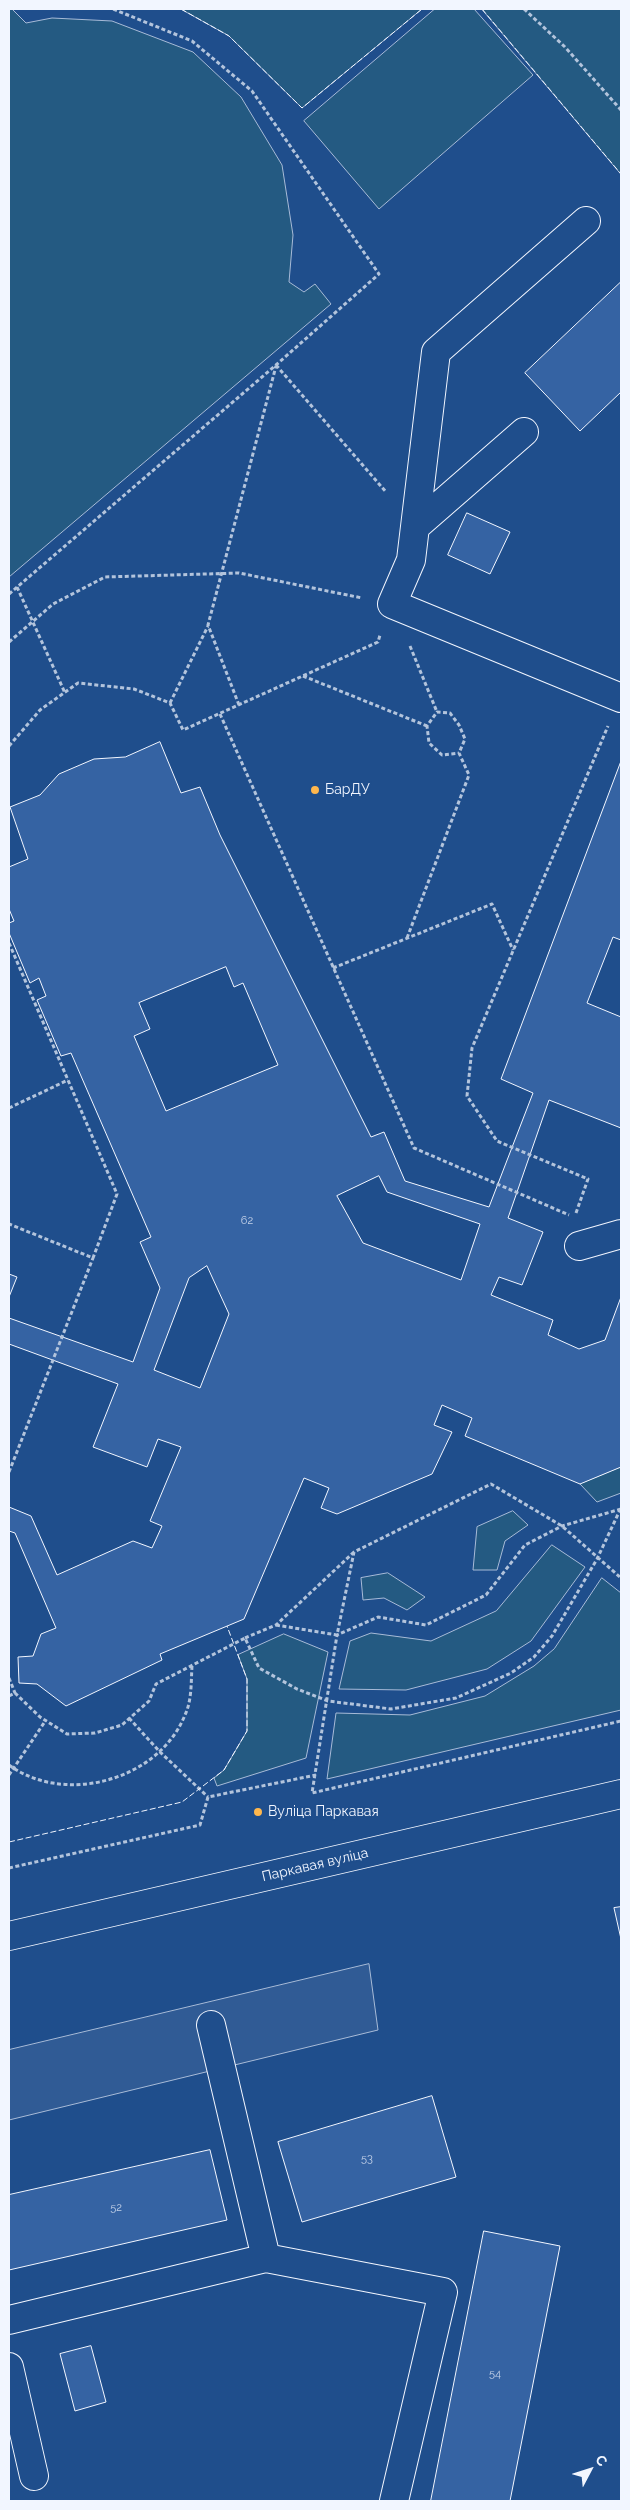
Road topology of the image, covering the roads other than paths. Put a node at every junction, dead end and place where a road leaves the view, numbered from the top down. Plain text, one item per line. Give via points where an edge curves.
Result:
1 (586, 221) dead end
2 (524, 432) dead end
3 (415, 527) junction
4 (621, 698) edge
5 (621, 1234) edge
6 (579, 1246) dead end
7 (621, 1794) edge
8 (9, 1936) edge
9 (211, 2025) dead end
10 (266, 2258) junction
11 (9, 2320) edge
12 (9, 2367) edge
13 (34, 2476) dead end
14 (394, 2501) edge

1 - 3 main road via 436,352
2 - 3 main road
3 - 4 main road via 411,560 392,604
5 - 6 main road
7 - 8 main road, Паркавая вуліца
9 - 10 main road
10 - 11 main road
10 - 14 main road via 443,2292
12 - 13 main road

